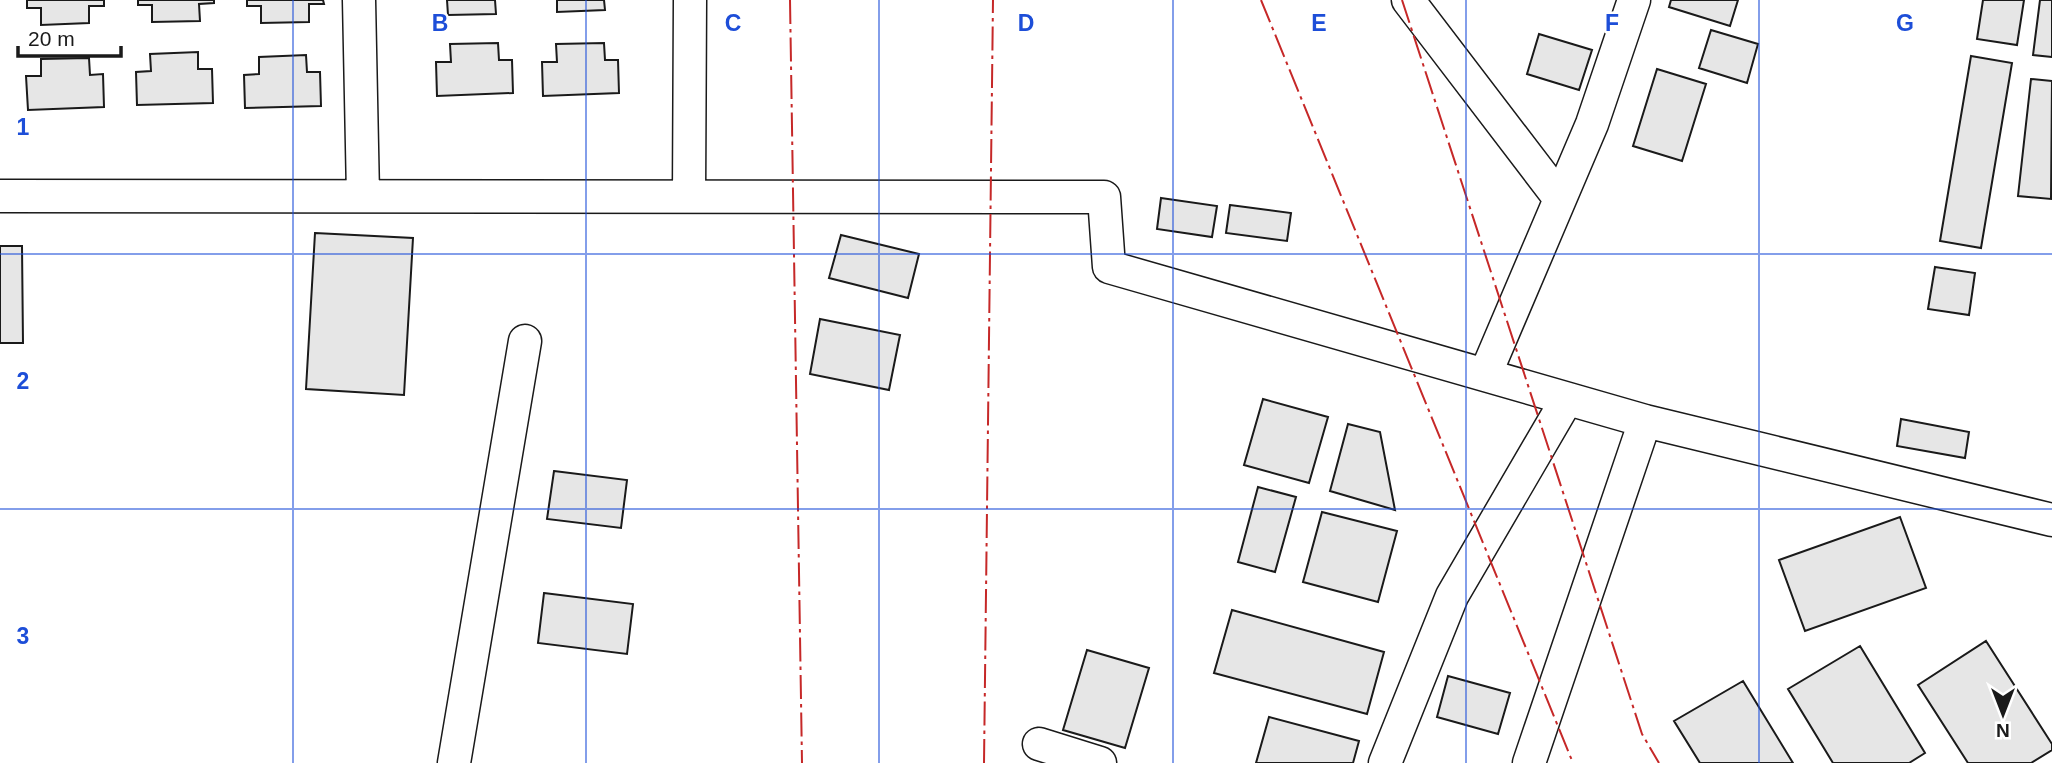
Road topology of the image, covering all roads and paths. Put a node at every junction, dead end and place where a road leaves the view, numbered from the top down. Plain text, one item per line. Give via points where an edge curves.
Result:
1 (359, 0) edge
2 (690, 0) edge
3 (1408, 0) edge
4 (1634, 0) edge
5 (363, 195) junction
6 (0, 196) edge
7 (689, 196) junction
8 (1560, 200) junction
9 (525, 341) dead end
10 (1485, 375) junction
11 (1567, 399) junction
12 (1645, 421) junction
13 (2052, 520) edge
14 (1039, 744) dead end
15 (454, 763) edge
16 (1100, 763) edge
17 (1385, 763) edge
18 (1530, 763) edge

1 - 5 street
2 - 7 street
3 - 8 street
4 - 8 street via 1592,124
5 - 6 street
5 - 7 street
7 - 10 street via 1104,197 1110,267
8 - 10 street
9 - 15 street
10 - 11 street
11 - 12 street
11 - 17 street via 1452,596
12 - 13 street
12 - 18 street
14 - 16 street

